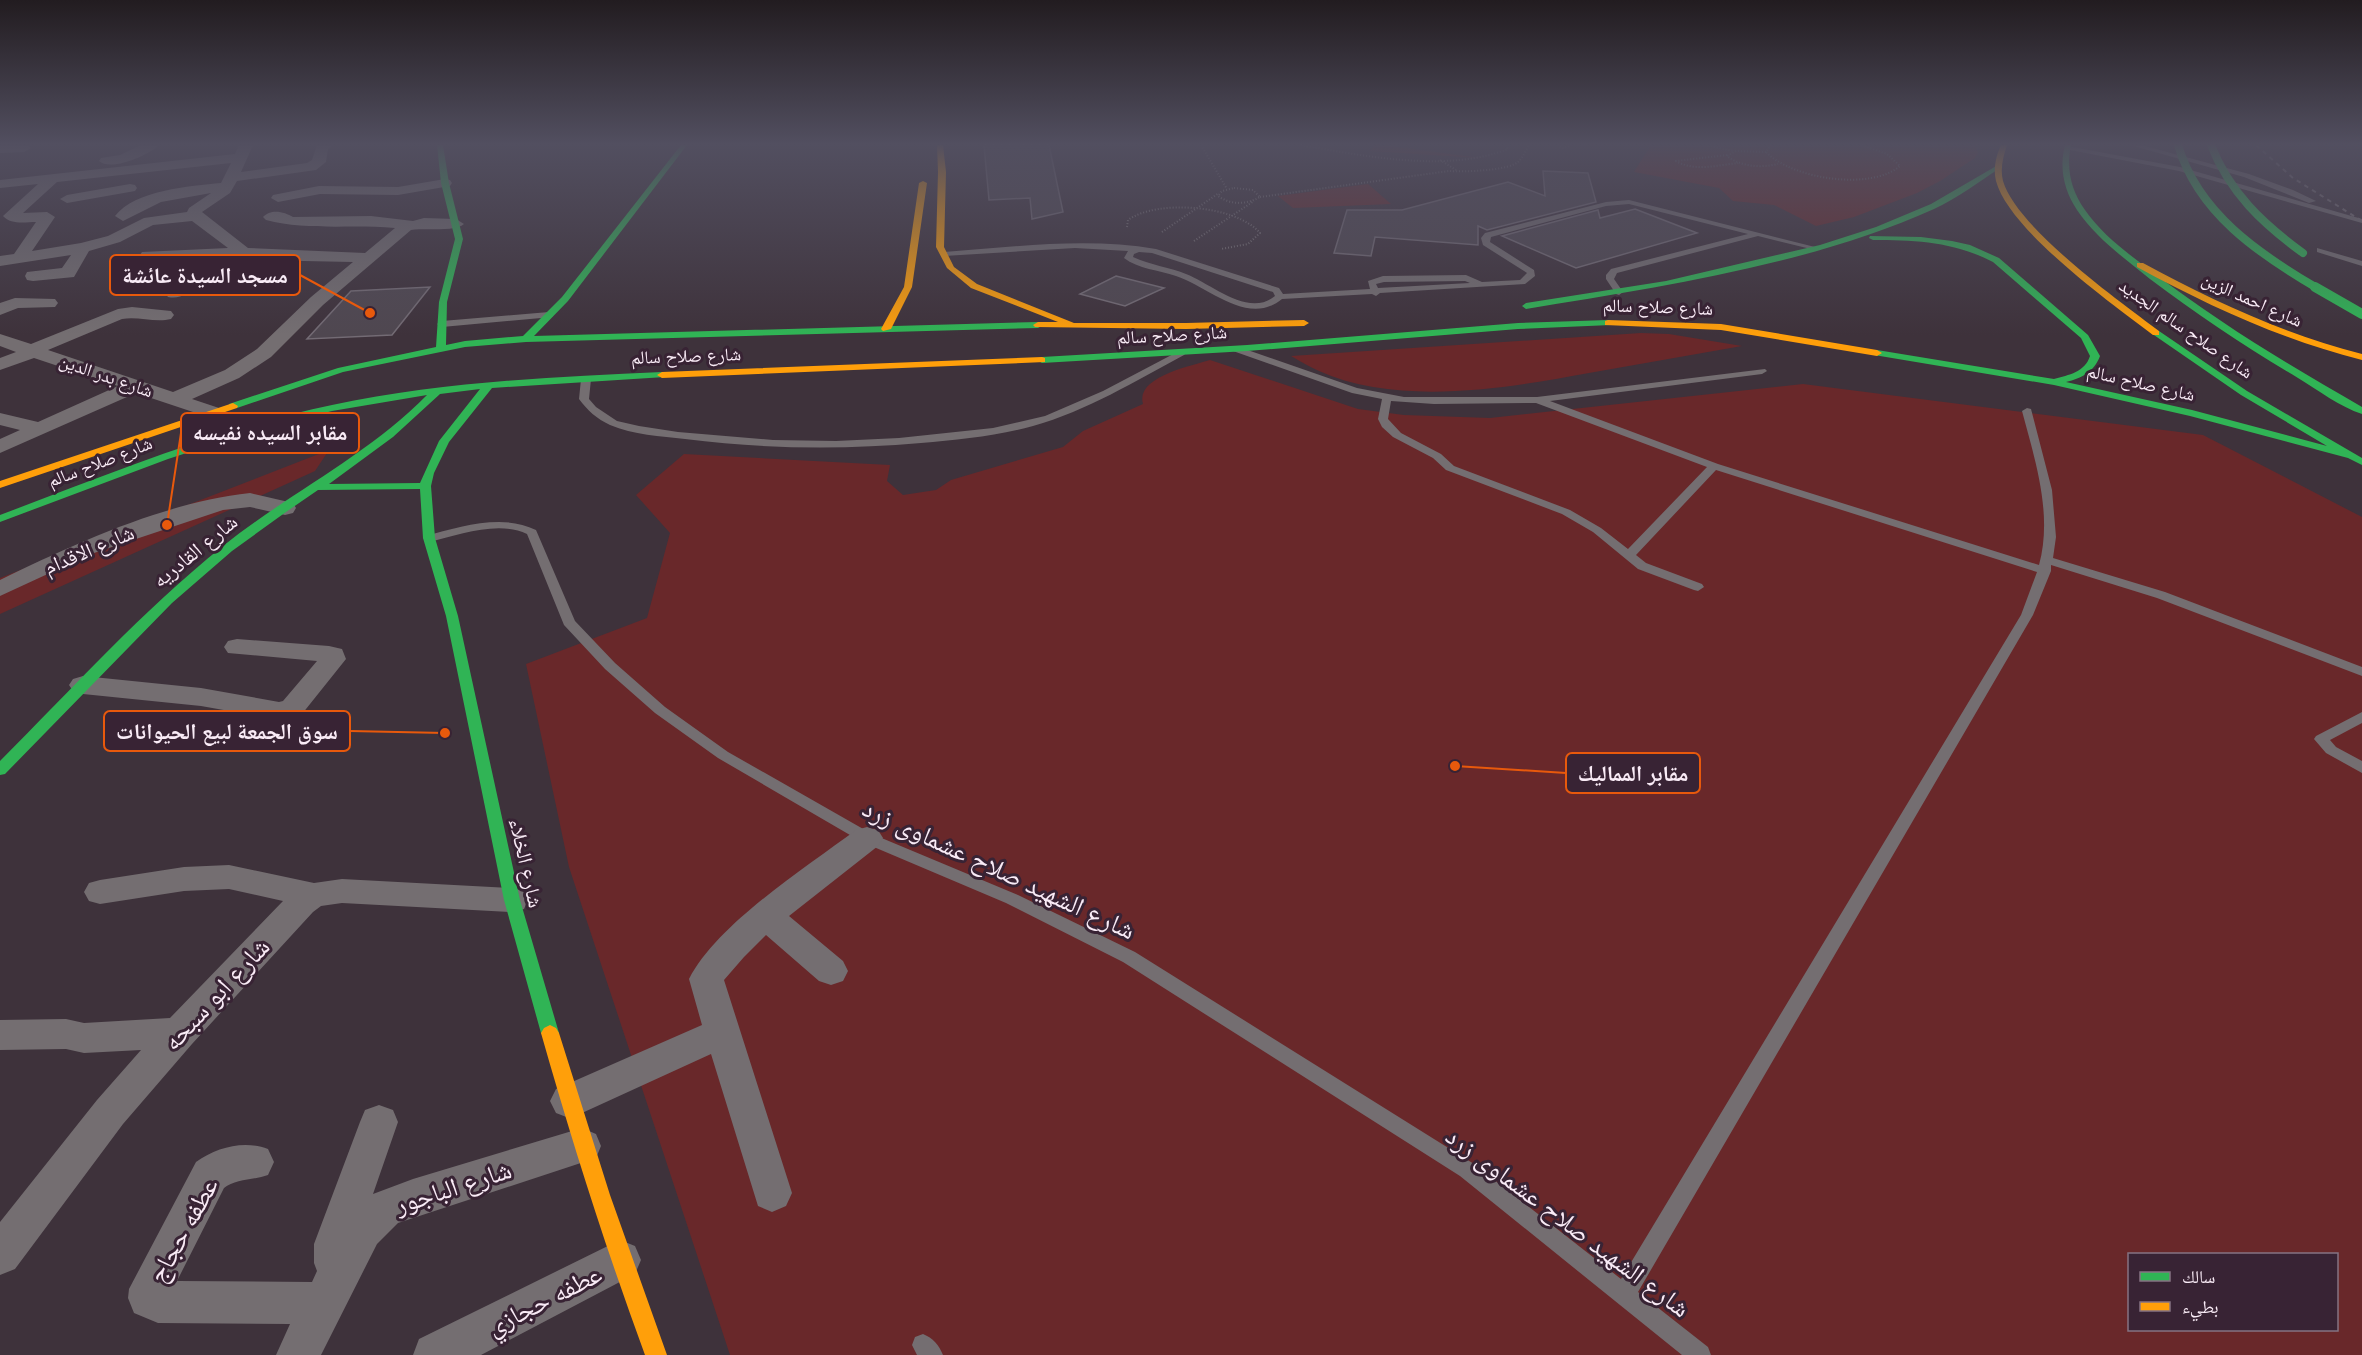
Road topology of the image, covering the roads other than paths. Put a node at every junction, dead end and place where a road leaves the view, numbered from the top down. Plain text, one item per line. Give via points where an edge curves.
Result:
1 (19, 208) edge
2 (133, 208) edge
3 (196, 208) edge
4 (309, 208) edge
5 (452, 208) edge
6 (635, 208) edge
7 (918, 208) edge
8 (941, 208) edge
9 (1589, 208) edge
10 (1656, 208) edge
11 (1927, 208) edge
12 (2016, 208) edge
13 (2081, 208) edge
14 (2213, 208) edge
15 (2246, 208) edge
16 (2318, 208) edge
17 (2324, 208) edge
18 (302, 211) dead end
19 (2332, 212) junction
20 (123, 216) dead end
21 (195, 216) junction
22 (271, 217) dead end
23 (2362, 221) edge
24 (456, 224) junction
25 (411, 225) junction
26 (1759, 234) junction
27 (1849, 239) junction
28 (1058, 247) junction
29 (84, 248) junction
30 (1815, 248) junction
31 (1144, 250) junction
32 (2320, 250) dead end
33 (244, 253) junction
34 (206, 254) junction
35 (944, 254) junction
36 (148, 255) dead end
37 (18, 258) junction
38 (368, 258) junction
39 (1131, 260) junction
40 (0, 261) edge
41 (2133, 261) junction
42 (2362, 264) edge
43 (2323, 267) dead end
44 (33, 276) dead end
45 (1483, 286) junction
46 (1619, 292) junction
47 (174, 293) dead end
48 (1376, 293) junction
49 (1280, 297) junction
50 (49, 303) dead end
51 (1507, 309) dead end
52 (0, 310) edge
53 (2362, 314) edge
54 (165, 315) dead end
55 (549, 315) junction
56 (1313, 322) dead end
57 (442, 324) junction
58 (1072, 325) junction
59 (886, 329) junction
60 (526, 339) junction
61 (0, 340) edge
62 (441, 349) junction
63 (1236, 349) junction
64 (35, 351) junction
65 (1181, 353) junction
66 (2362, 357) edge
67 (0, 364) edge
68 (1762, 372) dead end
69 (586, 379) junction
70 (2054, 382) junction
71 (489, 385) junction
72 (135, 386) junction
73 (438, 390) junction
74 (1387, 398) junction
75 (174, 399) junction
76 (1537, 400) junction
77 (2027, 411) dead end
78 (2362, 411) edge
79 (212, 412) junction
80 (0, 419) edge
81 (40, 429) junction
82 (0, 447) edge
83 (2357, 459) edge
84 (1714, 466) junction
85 (0, 485) edge
86 (425, 486) junction
87 (315, 487) junction
88 (285, 508) junction
89 (0, 519) edge
90 (429, 538) junction
91 (1629, 556) junction
92 (2047, 565) junction
93 (1698, 587) dead end
94 (0, 590) edge
95 (237, 647) dead end
96 (2362, 672) edge
97 (83, 685) junction
98 (2362, 717) edge
99 (2362, 768) edge
100 (0, 770) edge
101 (867, 838) junction
102 (100, 892) dead end
103 (314, 896) junction
104 (512, 900) junction
105 (767, 917) junction
106 (831, 971) dead end
107 (179, 1033) junction
108 (722, 1033) junction
109 (0, 1035) edge
110 (569, 1101) junction
111 (379, 1122) dead end
112 (582, 1146) junction
113 (254, 1162) dead end
114 (772, 1193) dead end
115 (0, 1255) edge
116 (620, 1260) junction
117 (329, 1291) junction
118 (1624, 1295) junction
119 (298, 1355) edge
120 (435, 1355) edge
121 (656, 1355) edge
122 (1700, 1355) edge

1 - 37 street via 12,218 46,217
2 - 20 street
3 - 21 street
4 - 18 street
5 - 24 main road
6 - 55 main road
7 - 59 main road via 908,287
8 - 35 main road via 940,240
9 - 45 lane via 1488,234 1486,243 1527,269 1531,276 1522,282
10 - 26 lane
11 - 27 main road, شارع صلاح سالم
12 - 83 main road, شارع صلاح سالم الجديد via 2046,242 2129,314 2208,370
13 - 41 main road, شارع صلاح سالم الجديد
14 - 53 main road, bridge via 2281,264
15 - 43 main road, bridge
16 - 19 lane
17 - 19 lane
19 - 23 lane
21 - 29 street via 149,221 114,239
21 - 33 street
22 - 25 street via 293,222
24 - 25 street
24 - 57 main road via 459,246 447,281
25 - 38 street
26 - 30 lane
26 - 46 lane via 1614,271 1610,279
27 - 30 main road, شارع صلاح سالم
27 - 70 main road via 1939,241 1989,255 2085,337 2094,350 2094,362 2089,369
28 - 31 lane
28 - 35 lane
28 - 39 lane
29 - 37 street
29 - 44 street via 68,273
30 - 46 main road, شارع صلاح سالم via 1734,270
31 - 39 lane via 1128,254
31 - 49 lane via 1276,290
32 - 42 lane
33 - 34 street
33 - 38 street
34 - 36 street
34 - 47 street via 195,278
35 - 58 main road via 951,268 974,286
37 - 40 street
38 - 75 street via 264,353 232,374
39 - 49 lane via 1184,276 1242,305 1262,306
41 - 66 main road, شارع احمد الزين via 2203,300 2259,325 2309,345
41 - 78 main road, شارع صلاح سالم الجديد via 2236,338
45 - 48 lane
45 - 48 lane via 1466,278 1383,279 1371,283
46 - 51 main road, شارع صلاح سالم
48 - 49 lane
50 - 52 street via 15,303
54 - 64 street via 118,314
55 - 57 lane
55 - 60 main road
56 - 58 main road, شارع صلاح سالم
57 - 62 main road
58 - 59 main road, شارع صلاح سالم
59 - 60 main road, شارع صلاح سالم
60 - 62 main road, شارع صلاح سالم
61 - 64 street, شارع بدر الدين
62 - 79 main road, شارع صلاح سالم via 342,370
63 - 65 main road, شارع صلاح سالم
63 - 70 main road, شارع صلاح سالم via 1557,324 1668,322 1795,338
63 - 74 lane via 1330,384
64 - 67 street
64 - 72 street, شارع بدر الدين
65 - 69 main road, شارع صلاح سالم
65 - 69 lane via 1088,402 1042,420 1004,430 893,442 773,444 637,429 611,422 594,412 584,399
68 - 76 lane
69 - 71 main road, شارع صلاح سالم
70 - 83 main road, شارع صلاح سالم via 2192,413
71 - 73 main road, شارع صلاح سالم
71 - 86 main road, شارع الخلاء via 444,441
72 - 75 street, شارع بدر الدين
72 - 81 street
73 - 87 main road, شارع القادريه via 421,412 391,436
73 - 89 main road, شارع صلاح سالم via 331,408 236,433
74 - 76 lane
74 - 91 lane via 1383,419 1397,435 1455,470 1582,520
75 - 79 street, شارع بدر الدين
76 - 84 lane
77 - 92 lane via 2049,491 2052,516
79 - 85 main road, شارع صلاح سالم
80 - 81 street
81 - 82 street
84 - 91 lane
84 - 92 lane
86 - 87 main road
86 - 90 main road, شارع الخلاء
87 - 88 main road, شارع القادريه
88 - 94 street, شارع الاقدام via 250,500 220,503 83,549
88 - 97 main road, شارع القادريه via 190,579
90 - 101 lane, شارع الشهيد صلاح عشماوى زرد via 500,526 532,531 569,622 610,666 660,710 723,755
90 - 104 main road, شارع الخلاء via 452,616
91 - 93 lane via 1642,566
92 - 96 lane via 2161,595
92 - 118 lane via 2027,615
95 - 97 street via 333,659 292,708 279,711 201,697
97 - 100 main road, شارع القادريه
98 - 99 lane via 2321,739 2331,750
101 - 105 street
101 - 118 lane, شارع الشهيد صلاح عشماوى زرد via 1012,899 1129,957 1467,1170
102 - 103 street via 184,879 230,877
103 - 104 street, شارع ابو سبحه via 342,891
103 - 107 street, شارع ابو سبحه via 301,903
104 - 110 main road, شارع الخلاء
105 - 106 street
105 - 108 street via 710,970 706,979
107 - 109 street via 84,1038 66,1034
107 - 115 street, شارع ابو سبحه via 110,1112
108 - 110 street
108 - 114 street
110 - 112 main road, شارع الخلاء
111 - 117 street via 335,1244
112 - 116 main road, شارع الخلاء
112 - 117 street, شارع الباجور via 384,1209 362,1230
113 - 117 street, عطفه حجاج via 220,1167 210,1175 150,1289 149,1298 158,1302
116 - 120 street, عطفه حجازي
116 - 121 main road, شارع الخلاء
117 - 119 street, شارع الباجور
118 - 122 lane, شارع الشهيد صلاح عشماوى زرد

